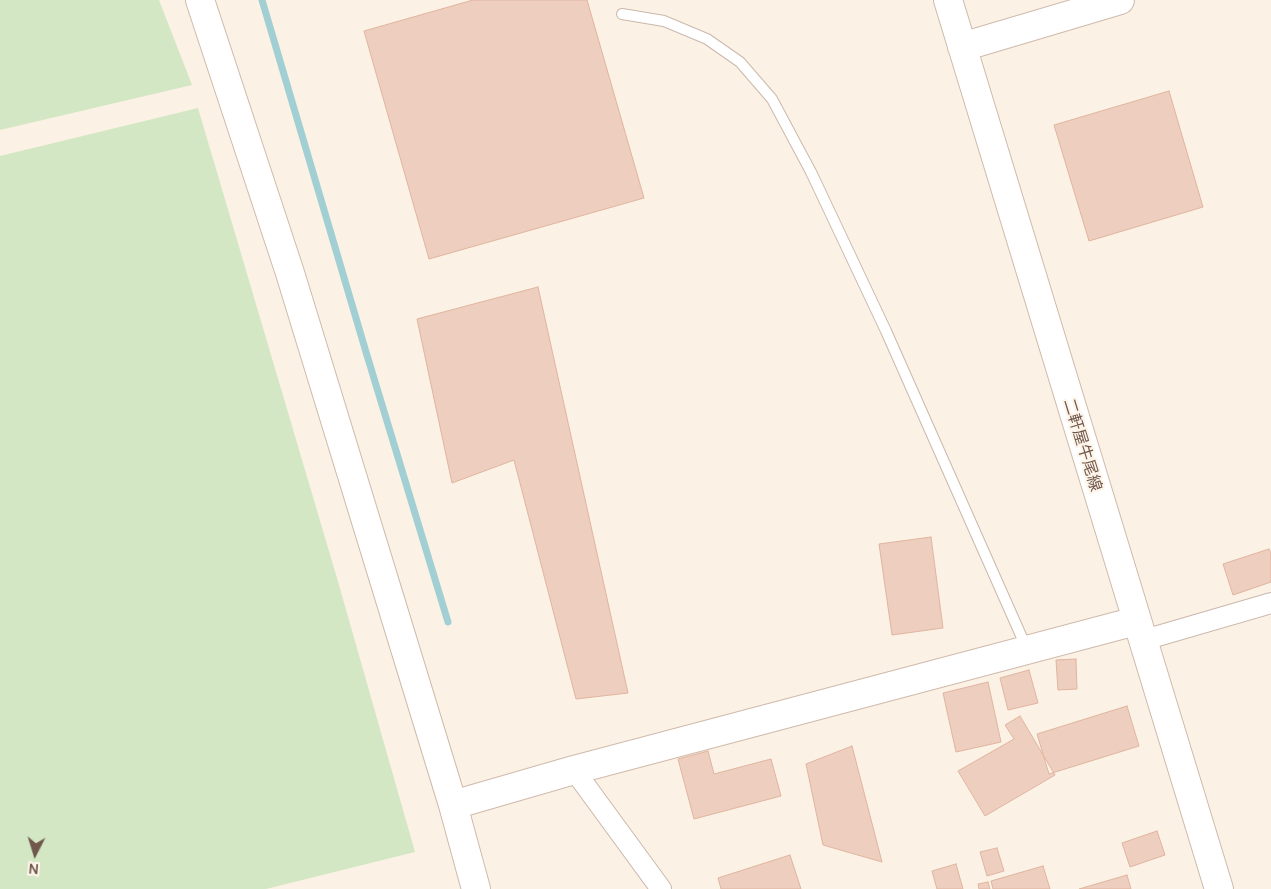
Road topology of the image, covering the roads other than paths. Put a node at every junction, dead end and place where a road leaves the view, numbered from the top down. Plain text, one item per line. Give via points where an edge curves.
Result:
1 (200, 0) edge
2 (948, 0) edge
3 (1120, 0) edge
4 (622, 14) dead end
5 (962, 47) junction
6 (1271, 603) edge
7 (1140, 631) junction
8 (1028, 649) junction
9 (574, 770) junction
10 (453, 805) junction
11 (476, 889) edge
12 (662, 889) edge
13 (1219, 889) edge

1 - 10 street via 290,273
2 - 5 street, 二軒屋牛尾線
3 - 5 street
4 - 8 lane via 664,20 707,39 740,62 772,100 811,172 882,322
5 - 7 street, 二軒屋牛尾線
6 - 7 street
7 - 8 street
7 - 13 street, 二軒屋牛尾線
8 - 9 street
9 - 10 street
9 - 12 street
10 - 11 street

